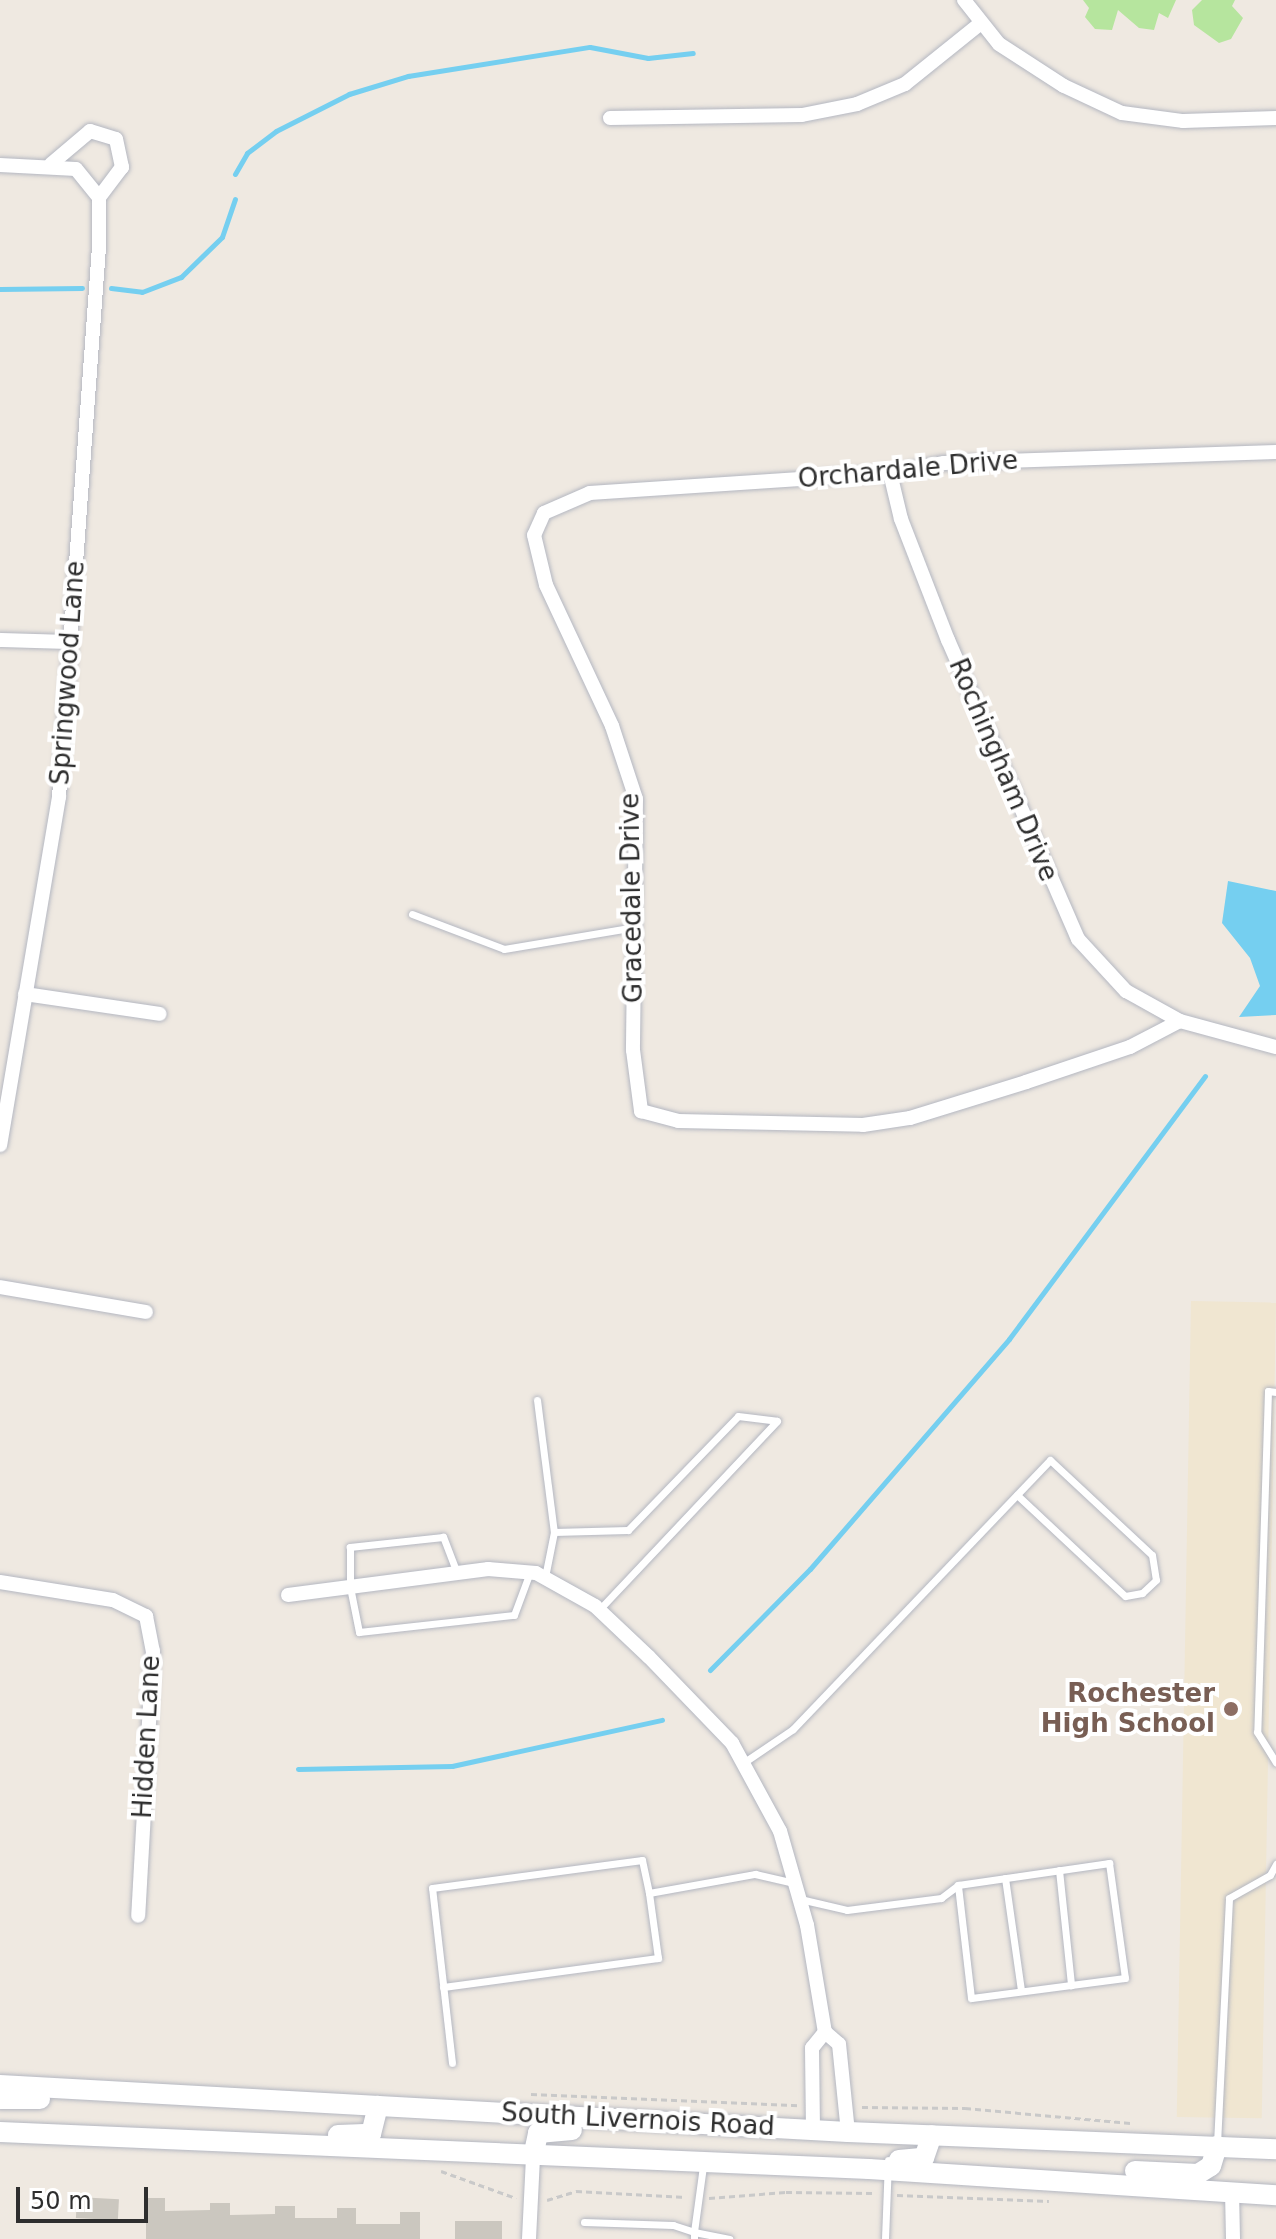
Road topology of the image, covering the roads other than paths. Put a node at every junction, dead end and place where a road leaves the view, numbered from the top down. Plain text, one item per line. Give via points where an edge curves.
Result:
1 (964, 0) edge
2 (981, 23) junction
3 (610, 118) dead end
4 (1276, 118) edge
5 (51, 164) junction
6 (0, 165) edge
7 (99, 197) junction
8 (1276, 452) edge
9 (890, 473) junction
10 (544, 513) joint
11 (0, 640) edge
12 (70, 642) junction
13 (412, 914) dead end
14 (635, 927) junction
15 (25, 994) junction
16 (160, 1014) dead end
17 (1180, 1021) junction
18 (1276, 1047) edge
19 (7, 1058) edge
20 (0, 1145) edge
21 (0, 1287) edge
22 (146, 1312) dead end
23 (1276, 1392) edge
24 (537, 1400) dead end
25 (1017, 1495) junction
26 (554, 1532) junction
27 (1263, 1542) junction
28 (1276, 1542) edge
29 (530, 1572) junction
30 (457, 1573) junction
31 (545, 1577) junction
32 (0, 1582) edge
33 (350, 1587) junction
34 (288, 1595) dead end
35 (599, 1610) junction
36 (743, 1763) junction
37 (1276, 1763) edge
38 (1276, 1864) edge
39 (1059, 1870) junction
40 (1005, 1878) junction
41 (958, 1885) junction
42 (798, 1891) junction
43 (649, 1893) junction
44 (138, 1916) dead end
45 (1071, 1985) junction
46 (443, 1987) junction
47 (1021, 1991) junction
48 (825, 2032) junction
49 (452, 2063) dead end
50 (0, 2085) edge
51 (79, 2090) junction
52 (0, 2099) edge
53 (378, 2106) junction
54 (757, 2127) junction
55 (813, 2130) junction
56 (0, 2132) edge
57 (848, 2132) junction
58 (932, 2135) junction
59 (224, 2143) junction
60 (1217, 2146) junction
61 (1276, 2149) edge
62 (533, 2157) junction
63 (703, 2164) junction
64 (887, 2165) junction
65 (1017, 2177) junction
66 (1232, 2191) junction
67 (1276, 2195) edge
68 (584, 2222) dead end
69 (694, 2235) edge
70 (529, 2239) edge
71 (729, 2239) edge
72 (885, 2239) edge
73 (1233, 2239) edge

1 - 2 street
2 - 3 street via 905,84 857,104 802,115
2 - 4 street via 999,44 1034,68 1122,113 1183,121
5 - 6 street
5 - 7 street via 76,169
5 - 7 street via 90,131 116,139 122,167
7 - 12 street, Springwood Lane
8 - 9 street, Orchardale Drive via 944,463
9 - 10 street, Orchardale Drive via 590,493
9 - 17 street, Rochingham Drive via 901,519 948,640 1078,939 1126,991
10 - 14 street, Gracedale Drive via 534,535 538,562 612,726 636,799
11 - 12 street
12 - 15 street, Springwood Lane via 59,797
13 - 14 lane via 504,949
14 - 17 street, Gracedale Drive via 633,1050 641,1111 678,1121 804,1128 887,1122 1130,1047
15 - 16 street
15 - 19 street, Springwood Lane
17 - 18 street, Rochingham Drive
19 - 20 street, Springwood Lane
21 - 22 street
23 - 27 lane via 1268,1391
24 - 26 lane
25 - 25 lane via 1050,1460 1152,1555 1156,1580 1142,1593 1125,1596
25 - 36 lane via 793,1729
26 - 31 lane
26 - 35 lane via 628,1530 738,1416 777,1421
27 - 28 lane
27 - 37 lane via 1257,1732
29 - 30 street
29 - 31 street
29 - 33 lane via 514,1615 359,1632
30 - 33 street
30 - 33 lane via 443,1537 350,1547
31 - 35 street
32 - 44 street, Hidden Lane via 113,1600 144,1611 153,1651
33 - 34 street
35 - 36 street via 732,1743
36 - 42 street via 780,1831
38 - 60 lane via 1270,1875 1229,1898
39 - 40 lane
39 - 45 lane
39 - 45 lane via 1109,1863 1125,1978
40 - 41 lane
40 - 47 lane
41 - 42 lane via 941,1898 847,1910
41 - 47 lane via 971,1998
42 - 43 lane via 755,1874
42 - 48 street
43 - 46 lane via 658,1958
43 - 46 lane via 642,1860 432,1888
45 - 47 lane
46 - 49 lane
48 - 55 street via 812,2048
48 - 57 street via 839,2044
50 - 51 main road, South Livernois Road
51 - 52 main road via 43,2099
51 - 53 main road, South Livernois Road
53 - 54 main road, South Livernois Road
53 - 59 main road via 376,2130 365,2136 260,2131
54 - 55 main road, South Livernois Road
54 - 62 main road via 722,2138 548,2128 538,2133
55 - 57 main road, South Livernois Road
56 - 59 main road, South Livernois Road
57 - 58 main road, South Livernois Road
58 - 60 main road, South Livernois Road
58 - 64 main road via 924,2158
59 - 62 main road, South Livernois Road
60 - 61 main road, South Livernois Road
60 - 65 main road via 1211,2166 1198,2174 1040,2166
62 - 63 main road, South Livernois Road
62 - 70 street
63 - 64 main road, South Livernois Road via 777,2166 802,2155
63 - 69 lane
64 - 65 main road
64 - 72 lane
65 - 66 main road
66 - 67 main road
66 - 73 street
68 - 69 lane via 673,2225
69 - 71 lane

